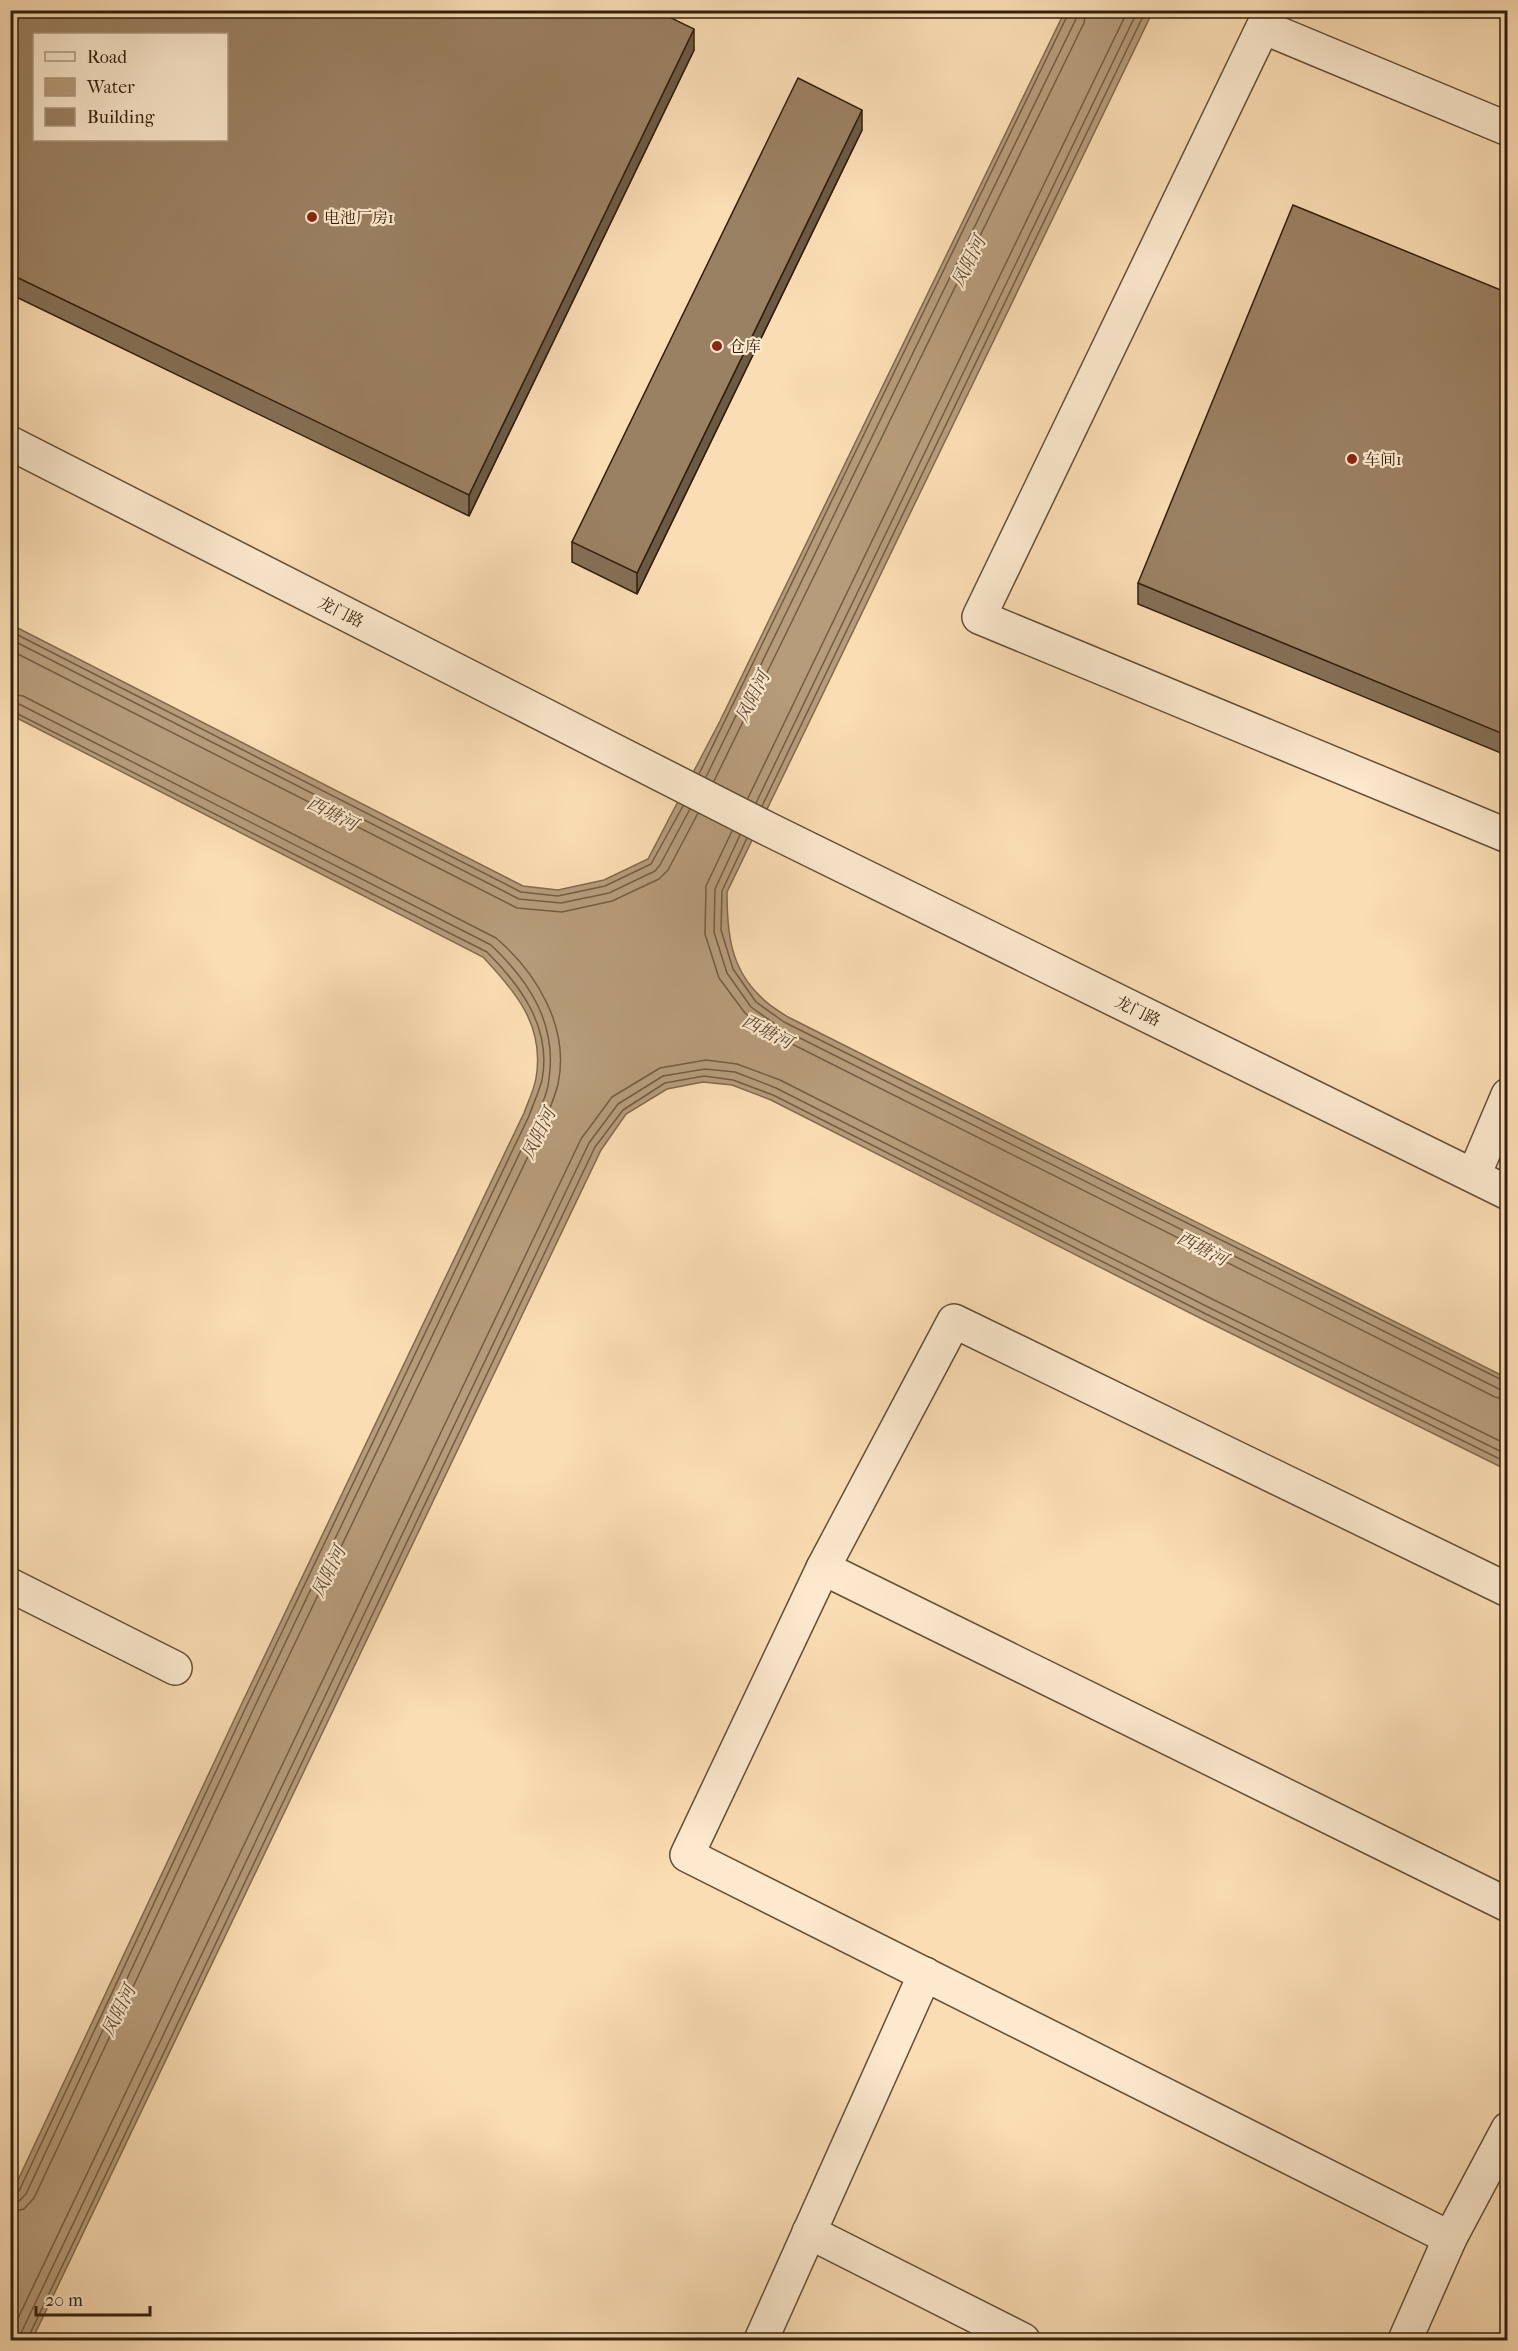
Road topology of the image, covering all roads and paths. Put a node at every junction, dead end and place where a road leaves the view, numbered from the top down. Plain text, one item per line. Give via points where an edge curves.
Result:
1 (1508, 129) edge
2 (10, 443) edge
3 (1508, 836) edge
4 (1508, 1095) edge
5 (1474, 1175) junction
6 (1508, 1193) edge
7 (823, 1568) junction
8 (10, 1585) edge
9 (1508, 1590) edge
10 (175, 1668) dead end
11 (1508, 1905) edge
12 (925, 1974) junction
13 (1508, 2129) edge
14 (809, 2232) junction
15 (1450, 2238) junction
16 (761, 2340) edge
17 (1023, 2340) edge
18 (1405, 2340) edge

1 - 3 street via 1263,27 979,617
2 - 5 street, 龙门路 via 672,781
4 - 5 street
5 - 6 street, 龙门路
7 - 9 street via 954,1321
7 - 11 street
7 - 12 street via 687,1855
8 - 10 street
12 - 14 street
12 - 15 street
13 - 15 street
14 - 16 street
14 - 17 street
15 - 18 street

